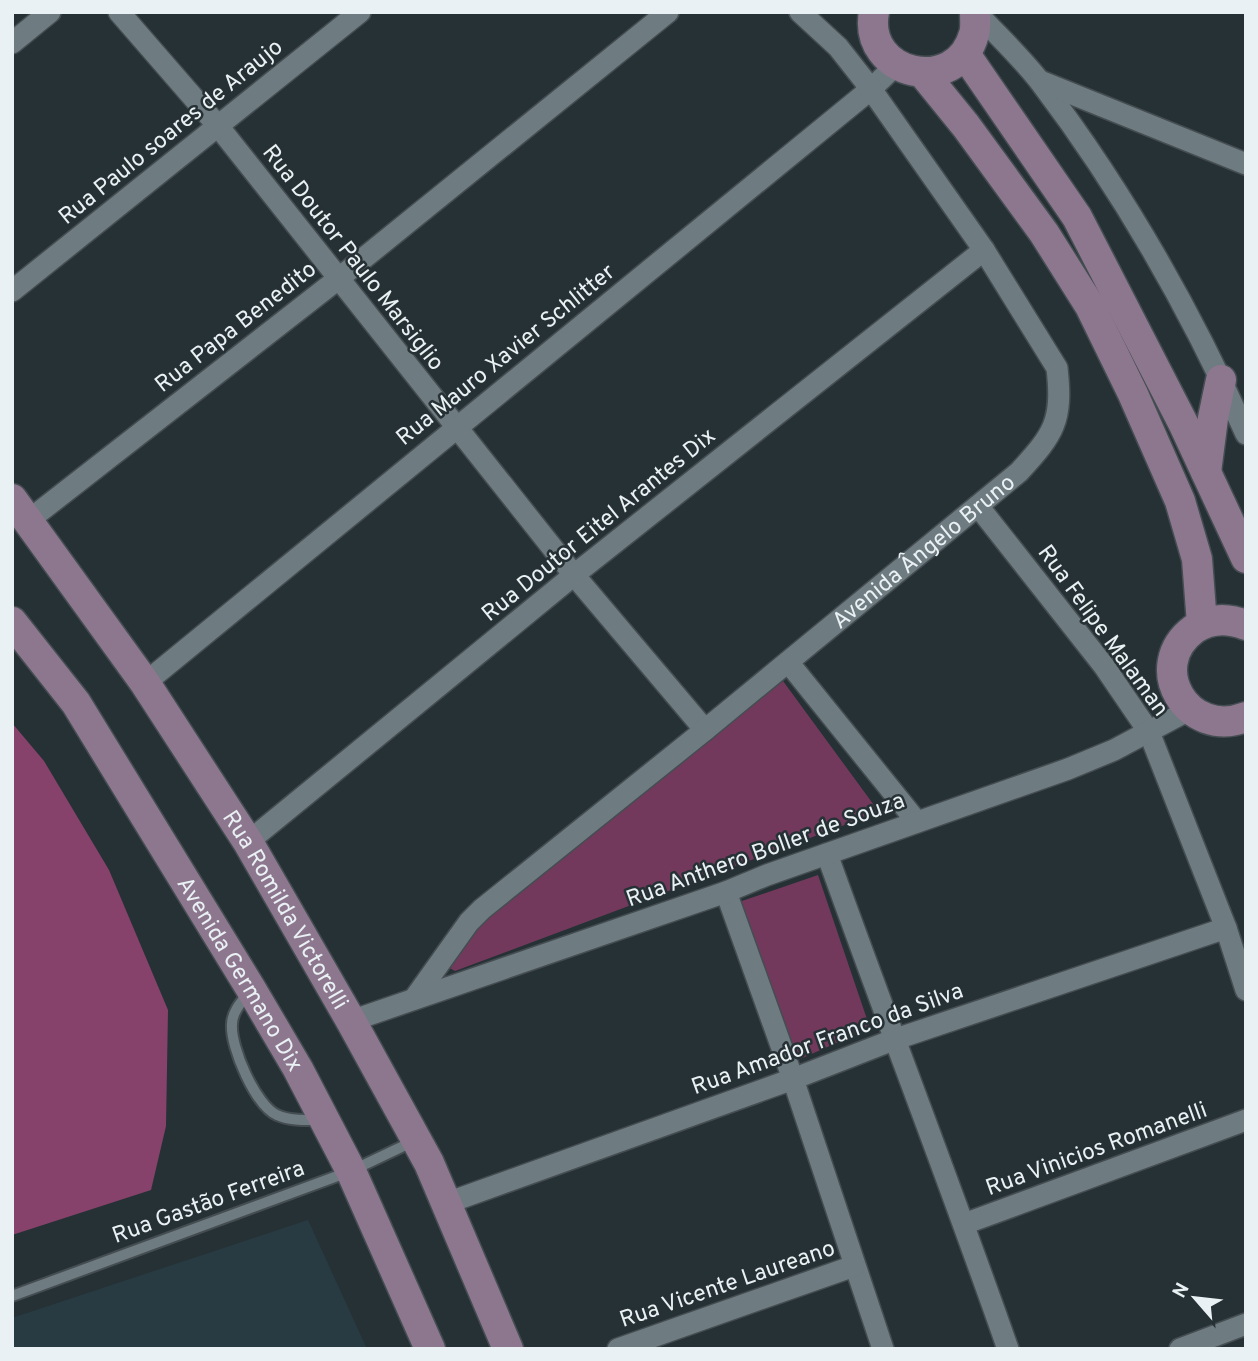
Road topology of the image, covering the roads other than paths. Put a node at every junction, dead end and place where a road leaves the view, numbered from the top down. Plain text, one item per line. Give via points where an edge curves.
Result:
1 (50, 12) edge
2 (119, 12) edge
3 (360, 12) edge
4 (668, 12) edge
5 (800, 12) edge
6 (975, 12) edge
7 (872, 14) edge
8 (12, 43) edge
9 (965, 54) junction
10 (910, 69) junction
11 (1040, 81) junction
12 (871, 89) junction
13 (218, 126) junction
14 (1246, 164) edge
15 (984, 250) junction
16 (338, 279) junction
17 (12, 291) edge
18 (1222, 380) junction
19 (456, 427) junction
20 (1246, 434) edge
21 (1206, 472) junction
22 (978, 506) junction
23 (21, 509) edge
24 (1246, 558) edge
25 (574, 575) junction
26 (12, 622) edge
27 (1202, 624) junction
28 (1246, 625) edge
29 (788, 662) junction
30 (145, 683) junction
31 (1189, 710) junction
32 (1246, 717) edge
33 (705, 730) junction
34 (1149, 732) junction
35 (917, 822) junction
36 (248, 842) junction
37 (827, 854) junction
38 (726, 892) junction
39 (1226, 928) junction
40 (251, 989) junction
41 (1246, 990) edge
42 (414, 999) junction
43 (351, 1021) junction
44 (893, 1040) junction
45 (793, 1079) junction
46 (325, 1119) junction
47 (1246, 1121) edge
48 (416, 1140) junction
49 (351, 1171) junction
50 (446, 1203) junction
51 (964, 1224) junction
52 (854, 1266) junction
53 (12, 1296) edge
54 (1246, 1324) edge
55 (430, 1349) edge
56 (508, 1349) edge
57 (618, 1349) edge
58 (883, 1349) edge
59 (1008, 1349) edge
60 (1180, 1349) edge

1 - 8 street
2 - 13 street, Rua Doutor Paulo Marsiglio
3 - 13 street, Rua Paulo soares de Araujo
4 - 16 street, Rua Papa Benedito
5 - 12 street, Avenida Ângelo Bruno via 838,47
6 - 9 street via 974,34
6 - 11 street
7 - 10 street via 873,31 885,56
9 - 10 street via 938,71
9 - 21 street via 1077,217
10 - 12 street, Rua Mauro Xavier Schlitter
10 - 27 street via 966,126 1044,233 1090,306 1180,501 1197,559
11 - 14 street
11 - 18 street via 1149,246
12 - 15 street, Avenida Ângelo Bruno
12 - 19 street, Rua Mauro Xavier Schlitter
13 - 16 street, Rua Doutor Paulo Marsiglio
13 - 17 street, Rua Paulo soares de Araujo
15 - 22 street, Avenida Ângelo Bruno via 1056,368 1059,390 1058,414 1042,447
15 - 25 street, Rua Doutor Eitel Arantes Dix
16 - 19 street, Rua Doutor Paulo Marsiglio
16 - 23 street, Rua Papa Benedito
18 - 20 street
18 - 21 street
19 - 25 street, Rua Doutor Paulo Marsiglio
19 - 30 street, Rua Mauro Xavier Schlitter
21 - 24 street
22 - 29 street, Avenida Ângelo Bruno
22 - 34 street, Rua Felipe Malaman via 1104,666
23 - 30 street, Rua Romilda Victorelli
25 - 33 street, Rua Doutor Paulo Marsiglio
25 - 36 street, Rua Doutor Eitel Arantes Dix
26 - 40 street, Avenida Germano Dix via 76,703
27 - 28 street via 1235,620
27 - 31 street via 1177,648 1172,664 1173,682
29 - 33 street, Avenida Ângelo Bruno
29 - 35 street
30 - 36 street, Rua Romilda Victorelli
31 - 32 street via 1218,723
31 - 34 street, Rua Anthero Boller de Souza
33 - 42 street, Avenida Ângelo Bruno via 482,909
34 - 35 street, Rua Anthero Boller de Souza via 1068,769
34 - 39 street, Rua Felipe Malaman
35 - 37 street, Rua Anthero Boller de Souza
36 - 43 street, Rua Romilda Victorelli
37 - 38 street, Rua Anthero Boller de Souza
37 - 44 street
38 - 42 street, Rua Anthero Boller de Souza
38 - 45 street
39 - 41 street, Rua Felipe Malaman
39 - 44 street, Rua Amador Franco da Silva
40 - 46 street, Avenida Germano Dix
40 - 46 lane via 236,1010 232,1032 258,1096 278,1115 301,1121
42 - 43 street, Rua Anthero Boller de Souza
43 - 48 street, Rua Romilda Victorelli
44 - 45 street, Rua Amador Franco da Silva
44 - 51 street
45 - 50 street, Rua Amador Franco da Silva
45 - 52 street
46 - 49 street, Avenida Germano Dix
47 - 51 street, Rua Vinicios Romanelli
48 - 49 lane, Rua Gastão Ferreira
48 - 50 street, Rua Romilda Victorelli
49 - 53 lane, Rua Gastão Ferreira
49 - 55 street, Avenida Germano Dix
50 - 56 street, Rua Romilda Victorelli
51 - 59 street
52 - 57 street, Rua Vicente Laureano
52 - 58 street
54 - 60 street

